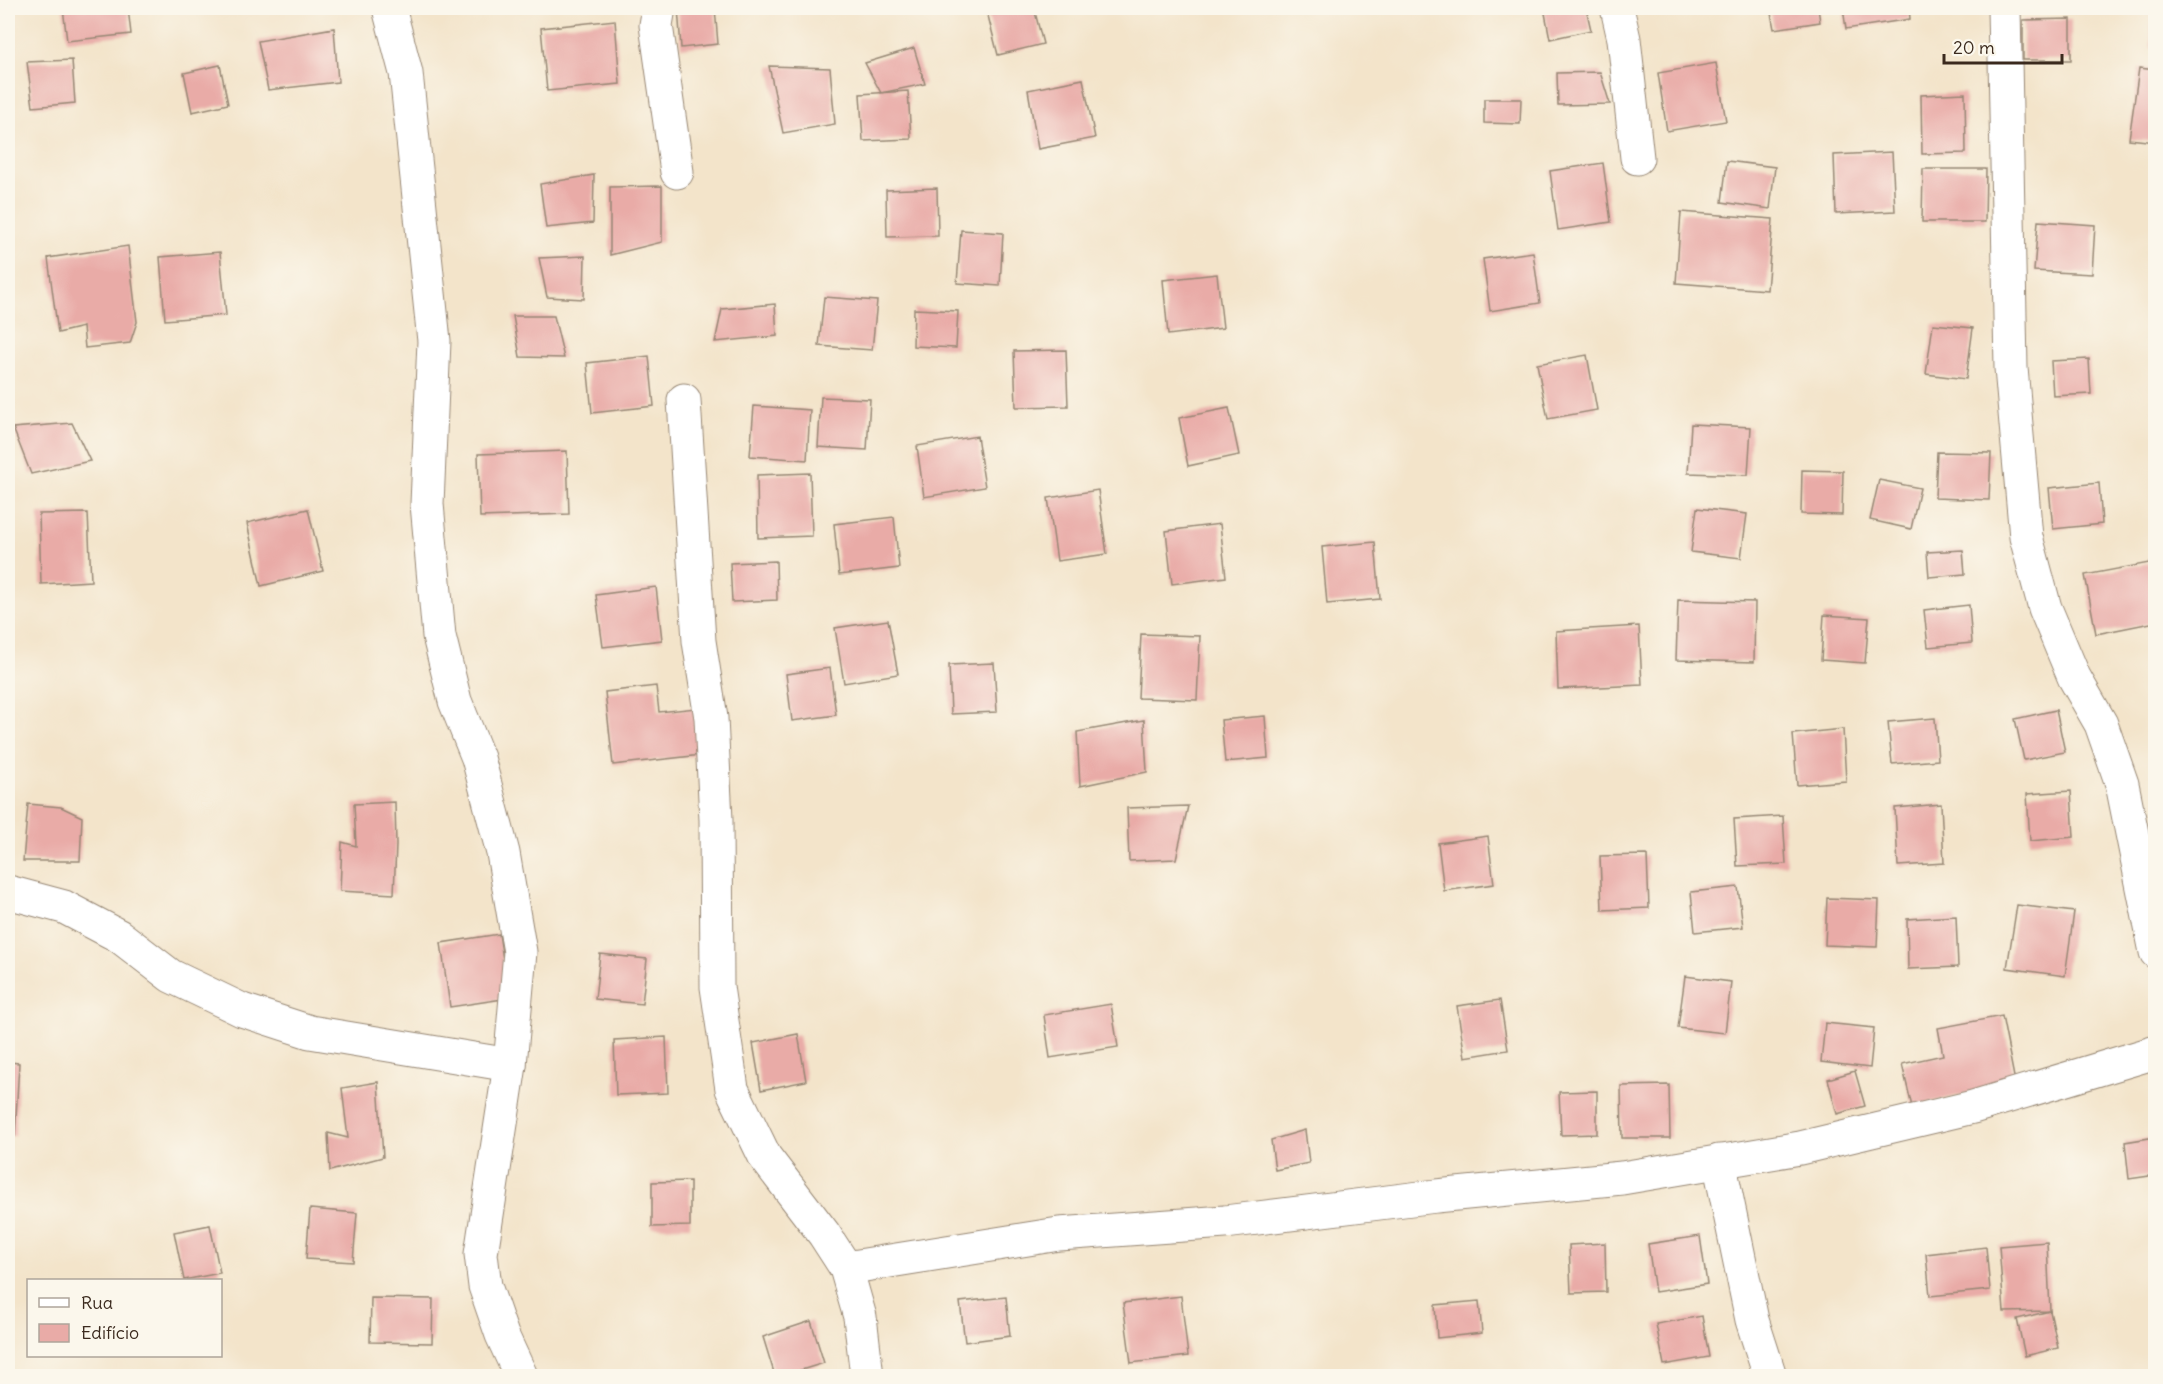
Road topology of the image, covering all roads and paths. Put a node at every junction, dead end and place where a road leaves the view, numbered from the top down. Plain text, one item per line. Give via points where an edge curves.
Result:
1 (389, 8) edge
2 (659, 8) edge
3 (1617, 8) edge
4 (2004, 8) edge
5 (1637, 158) dead end
6 (677, 172) dead end
7 (684, 400) dead end
8 (8, 892) edge
9 (2156, 952) edge
10 (2156, 1052) edge
11 (510, 1065) junction
12 (1719, 1161) junction
13 (846, 1268) junction
14 (521, 1377) edge
15 (867, 1377) edge
16 (1770, 1377) edge

1 - 11 street via 406,73 434,341 427,504 439,636 455,701 478,758 503,853 520,952
2 - 6 street via 656,25
3 - 5 street
4 - 9 street via 2011,368 2026,537 2045,608 2074,677 2101,724 2122,784
7 - 13 street via 699,640 711,718 717,987 732,1089 765,1157
8 - 11 street via 64,907 119,936 171,976 242,1010 310,1032
10 - 12 street via 1973,1107 1800,1148
11 - 14 street via 481,1254 485,1286
12 - 13 street via 1622,1178 1226,1222 1059,1234
12 - 16 street via 1752,1320
13 - 15 street via 860,1317

